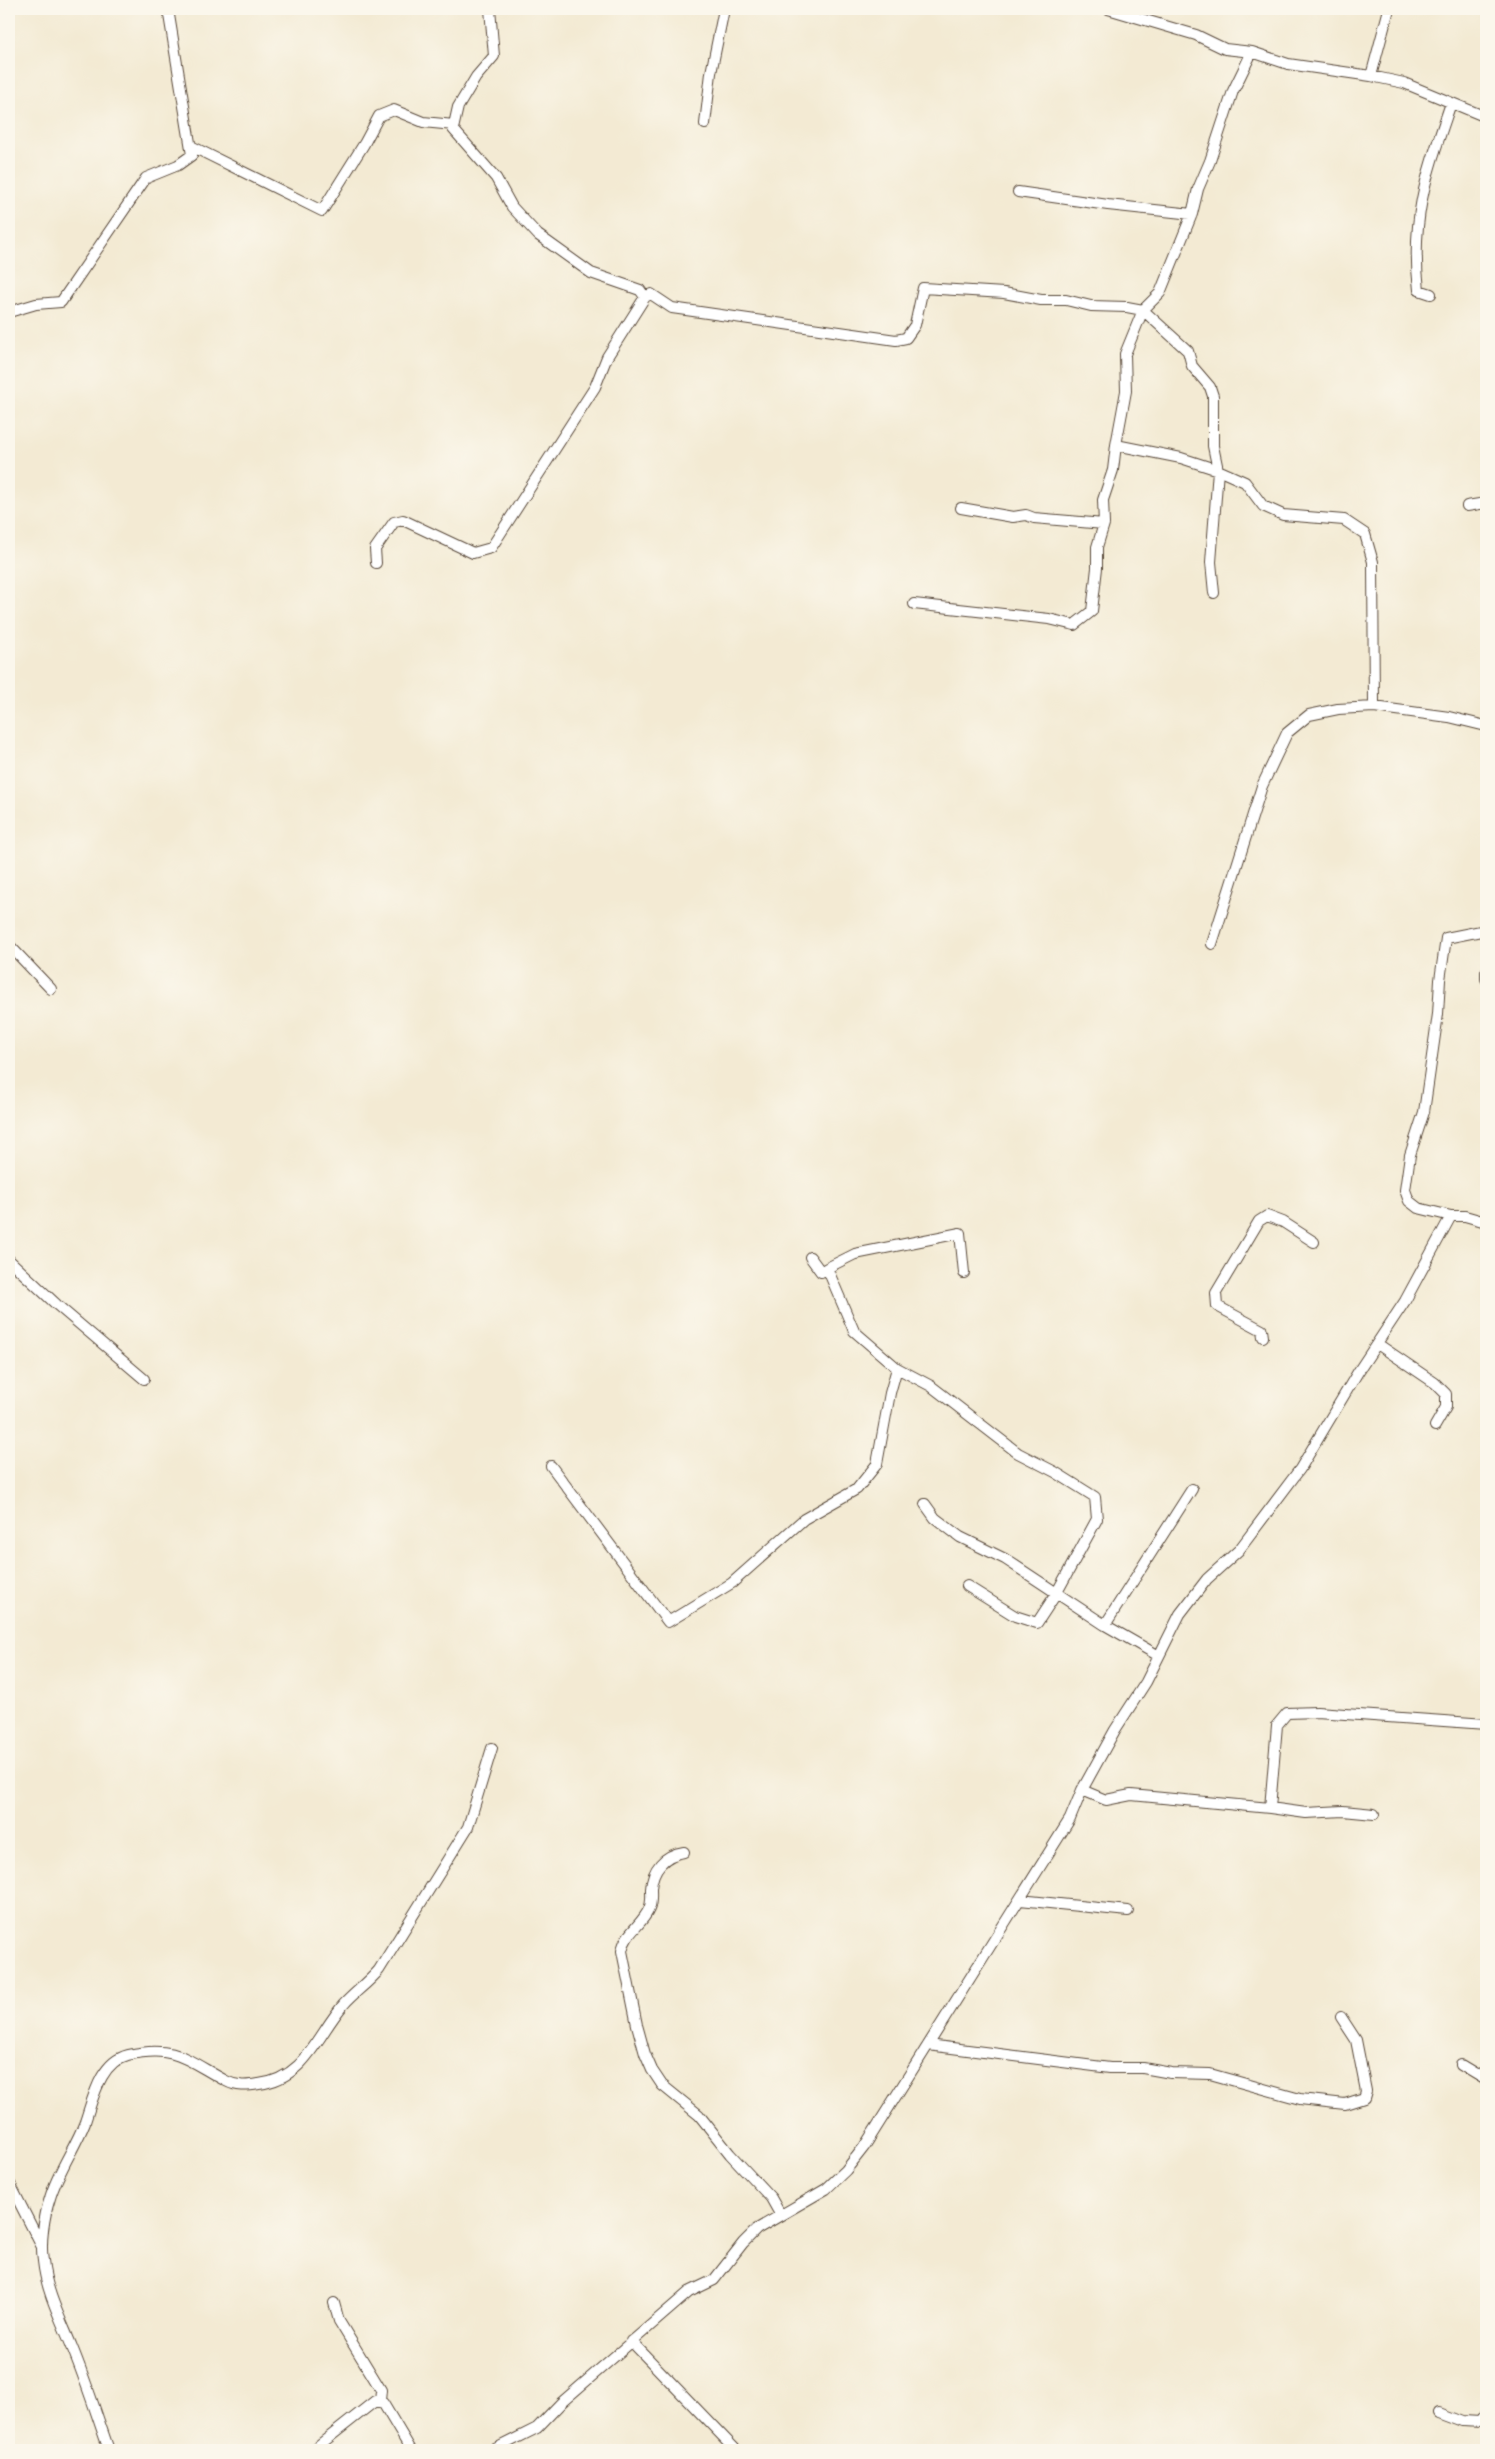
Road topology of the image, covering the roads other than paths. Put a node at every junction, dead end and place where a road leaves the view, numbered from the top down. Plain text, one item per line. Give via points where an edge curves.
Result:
1 (168, 9) edge
2 (490, 9) edge
3 (724, 9) edge
4 (1108, 9) edge
5 (1389, 9) edge
6 (1133, 13) edge
7 (1252, 52) junction
8 (1371, 76) junction
9 (1451, 102) junction
10 (1486, 117) edge
11 (705, 124) dead end
12 (454, 125) junction
13 (191, 146) junction
14 (1018, 192) dead end
15 (1192, 214) junction
16 (1431, 294) dead end
17 (645, 297) junction
18 (1143, 310) junction
19 (9, 312) edge
20 (1116, 445) junction
21 (1218, 470) junction
22 (1486, 503) edge
23 (1467, 506) dead end
24 (961, 508) dead end
25 (1104, 524) junction
26 (376, 563) dead end
27 (1214, 593) dead end
28 (914, 604) dead end
29 (1374, 707) junction
30 (1486, 726) edge
31 (1486, 930) edge
32 (1212, 944) dead end
33 (9, 945) edge
34 (1486, 972) edge
35 (1486, 979) edge
36 (51, 989) dead end
37 (1452, 1216) junction
38 (1486, 1222) edge
39 (1314, 1242) dead end
40 (810, 1257) dead end
41 (9, 1260) edge
42 (827, 1268) junction
43 (964, 1273) dead end
44 (1263, 1337) dead end
45 (1379, 1344) junction
46 (897, 1368) junction
47 (144, 1379) dead end
48 (1435, 1426) dead end
49 (550, 1466) dead end
50 (1192, 1489) dead end
51 (926, 1504) dead end
52 (967, 1586) dead end
53 (1056, 1594) junction
54 (1105, 1626) junction
55 (1159, 1656) junction
56 (1486, 1724) edge
57 (492, 1748) dead end
58 (1082, 1790) junction
59 (1270, 1808) junction
60 (1374, 1814) dead end
61 (684, 1852) dead end
62 (1020, 1900) junction
63 (1128, 1911) dead end
64 (1341, 2017) dead end
65 (928, 2045) junction
66 (1461, 2065) dead end
67 (1486, 2080) edge
68 (9, 2182) edge
69 (780, 2214) junction
70 (42, 2246) junction
71 (334, 2303) dead end
72 (631, 2342) junction
73 (380, 2401) junction
74 (1439, 2413) dead end
75 (1486, 2414) edge
76 (109, 2450) edge
77 (313, 2450) edge
78 (411, 2450) edge
79 (493, 2450) edge
80 (736, 2450) edge

1 - 13 street
2 - 12 street via 494,56 476,77 458,107
3 - 11 street via 712,65
4 - 6 street
5 - 8 street
6 - 7 street via 1226,49
7 - 8 street via 1288,64
7 - 15 street via 1234,91
8 - 9 street via 1404,83
9 - 10 street
9 - 16 street via 1422,192 1416,230 1419,290
12 - 13 street via 423,122 394,110 379,116 322,210
12 - 17 street via 453,129 496,178 512,207 538,235 591,273 640,290
13 - 19 street via 192,155 146,178 61,302 36,304
14 - 15 street
15 - 18 street via 1160,293
17 - 18 street via 651,294 672,308 896,340 906,338 915,325 923,288 1004,293
17 - 26 street via 607,357 595,387 491,548 472,553 403,520 394,522 375,549
18 - 20 street via 1125,354 1126,391
18 - 21 street via 1188,351 1192,366 1210,387 1213,396 1212,446
20 - 21 street via 1181,458
20 - 25 street via 1113,470 1103,500
21 - 27 street via 1211,562
21 - 29 street via 1245,482 1263,506 1283,515 1344,520 1365,534 1373,562
22 - 23 street
24 - 25 street
25 - 28 street via 1097,547 1092,612 1074,625 1049,619
29 - 30 street via 1449,717
29 - 32 street via 1310,715 1287,733 1262,786
31 - 37 street via 1446,938 1424,1112 1410,1156 1405,1190 1409,1201 1418,1208
33 - 36 street
34 - 35 street
37 - 38 street
37 - 45 street
39 - 44 street via 1267,1216 1259,1221 1216,1293 1217,1306 1262,1330
40 - 42 street via 821,1272
41 - 47 street
42 - 43 street via 856,1254 960,1233
42 - 46 street via 854,1331
45 - 48 street via 1446,1394 1446,1407
45 - 55 street via 1358,1372 1300,1469 1239,1550 1207,1579 1180,1614
46 - 49 street via 877,1464 857,1489 804,1519 732,1583 668,1622
46 - 53 street via 931,1386 1018,1454 1095,1497 1097,1519
50 - 54 street
51 - 53 street via 935,1518 960,1537 1005,1559
52 - 53 street via 1015,1616 1037,1623
53 - 54 street
54 - 55 street
55 - 58 street
56 - 59 street via 1318,1712 1286,1713 1277,1725
57 - 70 street via 474,1811 460,1841 379,1970 343,2005 300,2064 284,2077 249,2086 235,2086 178,2054 156,2052 127,2056 109,2067 49,2199
58 - 59 street via 1106,1800 1132,1796
58 - 62 street via 1070,1819
59 - 60 street via 1306,1813 1343,1811
61 - 69 street via 670,1856 657,1867 649,1909 624,1940 622,1951 645,2054 662,2085 698,2115 771,2198
62 - 63 street
62 - 65 street
64 - 65 street via 1356,2040 1366,2091 1364,2098 1345,2104 1300,2099 1210,2074 1110,2068
65 - 69 street via 846,2170 826,2189
66 - 67 street
68 - 70 street
69 - 72 street via 748,2237 714,2280 690,2292
70 - 76 street via 52,2295
71 - 73 street via 339,2321 381,2390
72 - 79 street via 537,2428
72 - 80 street
73 - 77 street via 375,2401
73 - 78 street
74 - 75 street via 1463,2422 1480,2423

